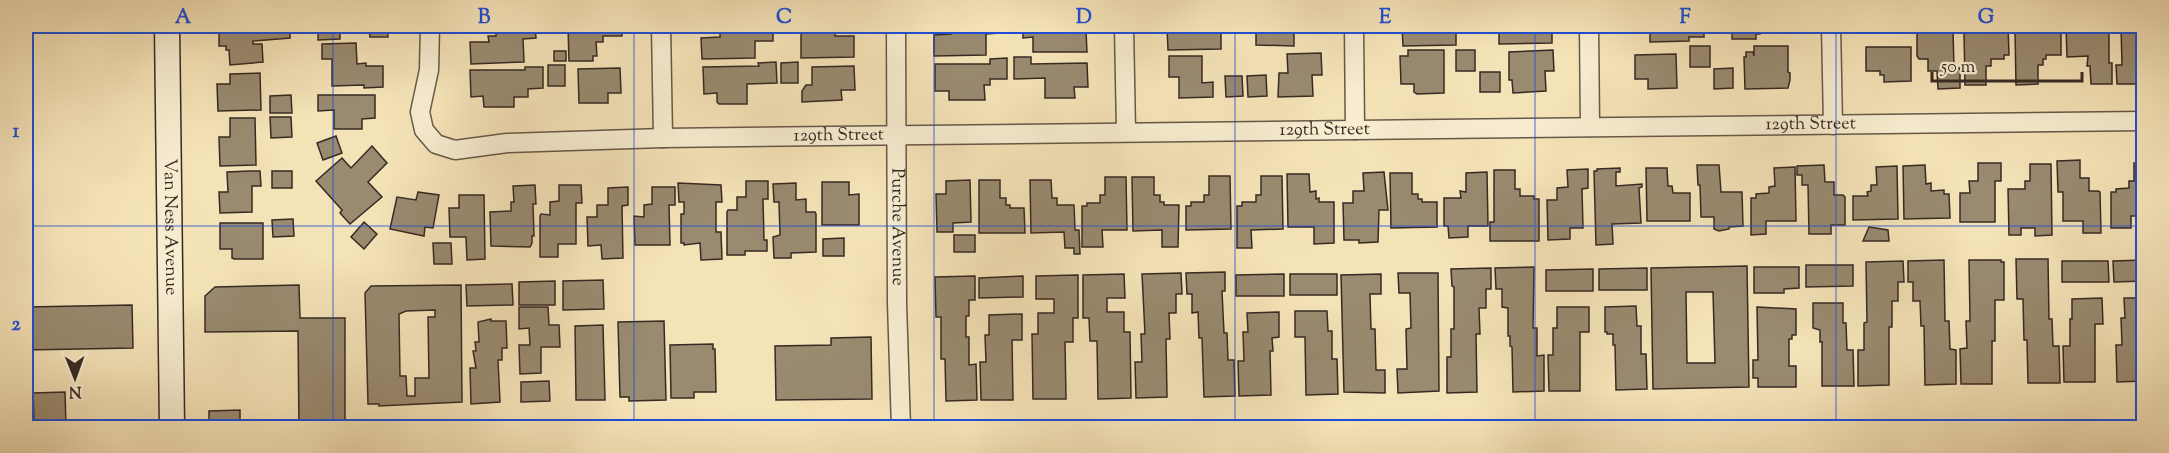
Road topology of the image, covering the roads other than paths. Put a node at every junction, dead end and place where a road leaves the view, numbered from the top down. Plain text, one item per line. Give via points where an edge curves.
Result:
1 (166, 26) edge
2 (430, 26) edge
3 (661, 26) edge
4 (896, 26) edge
5 (1124, 26) edge
6 (1354, 26) edge
7 (1589, 26) edge
8 (1831, 26) edge
9 (2144, 121) edge
10 (1833, 125) junction
11 (1590, 127) junction
12 (1356, 130) junction
13 (1126, 132) junction
14 (898, 135) junction
15 (663, 138) junction
16 (172, 428) edge
17 (901, 428) edge

1 - 16 main road, Van Ness Avenue
2 - 15 street, 129th Street via 429,70 420,112 424,130 436,144 454,150 507,143
3 - 15 street
4 - 14 street, Purche Avenue
5 - 13 street
6 - 12 street
7 - 11 street
8 - 10 street
9 - 10 street, 129th Street
10 - 11 street, 129th Street
11 - 12 street, 129th Street
12 - 13 street, 129th Street
13 - 14 street, 129th Street
14 - 15 street, 129th Street
14 - 17 street, Purche Avenue

